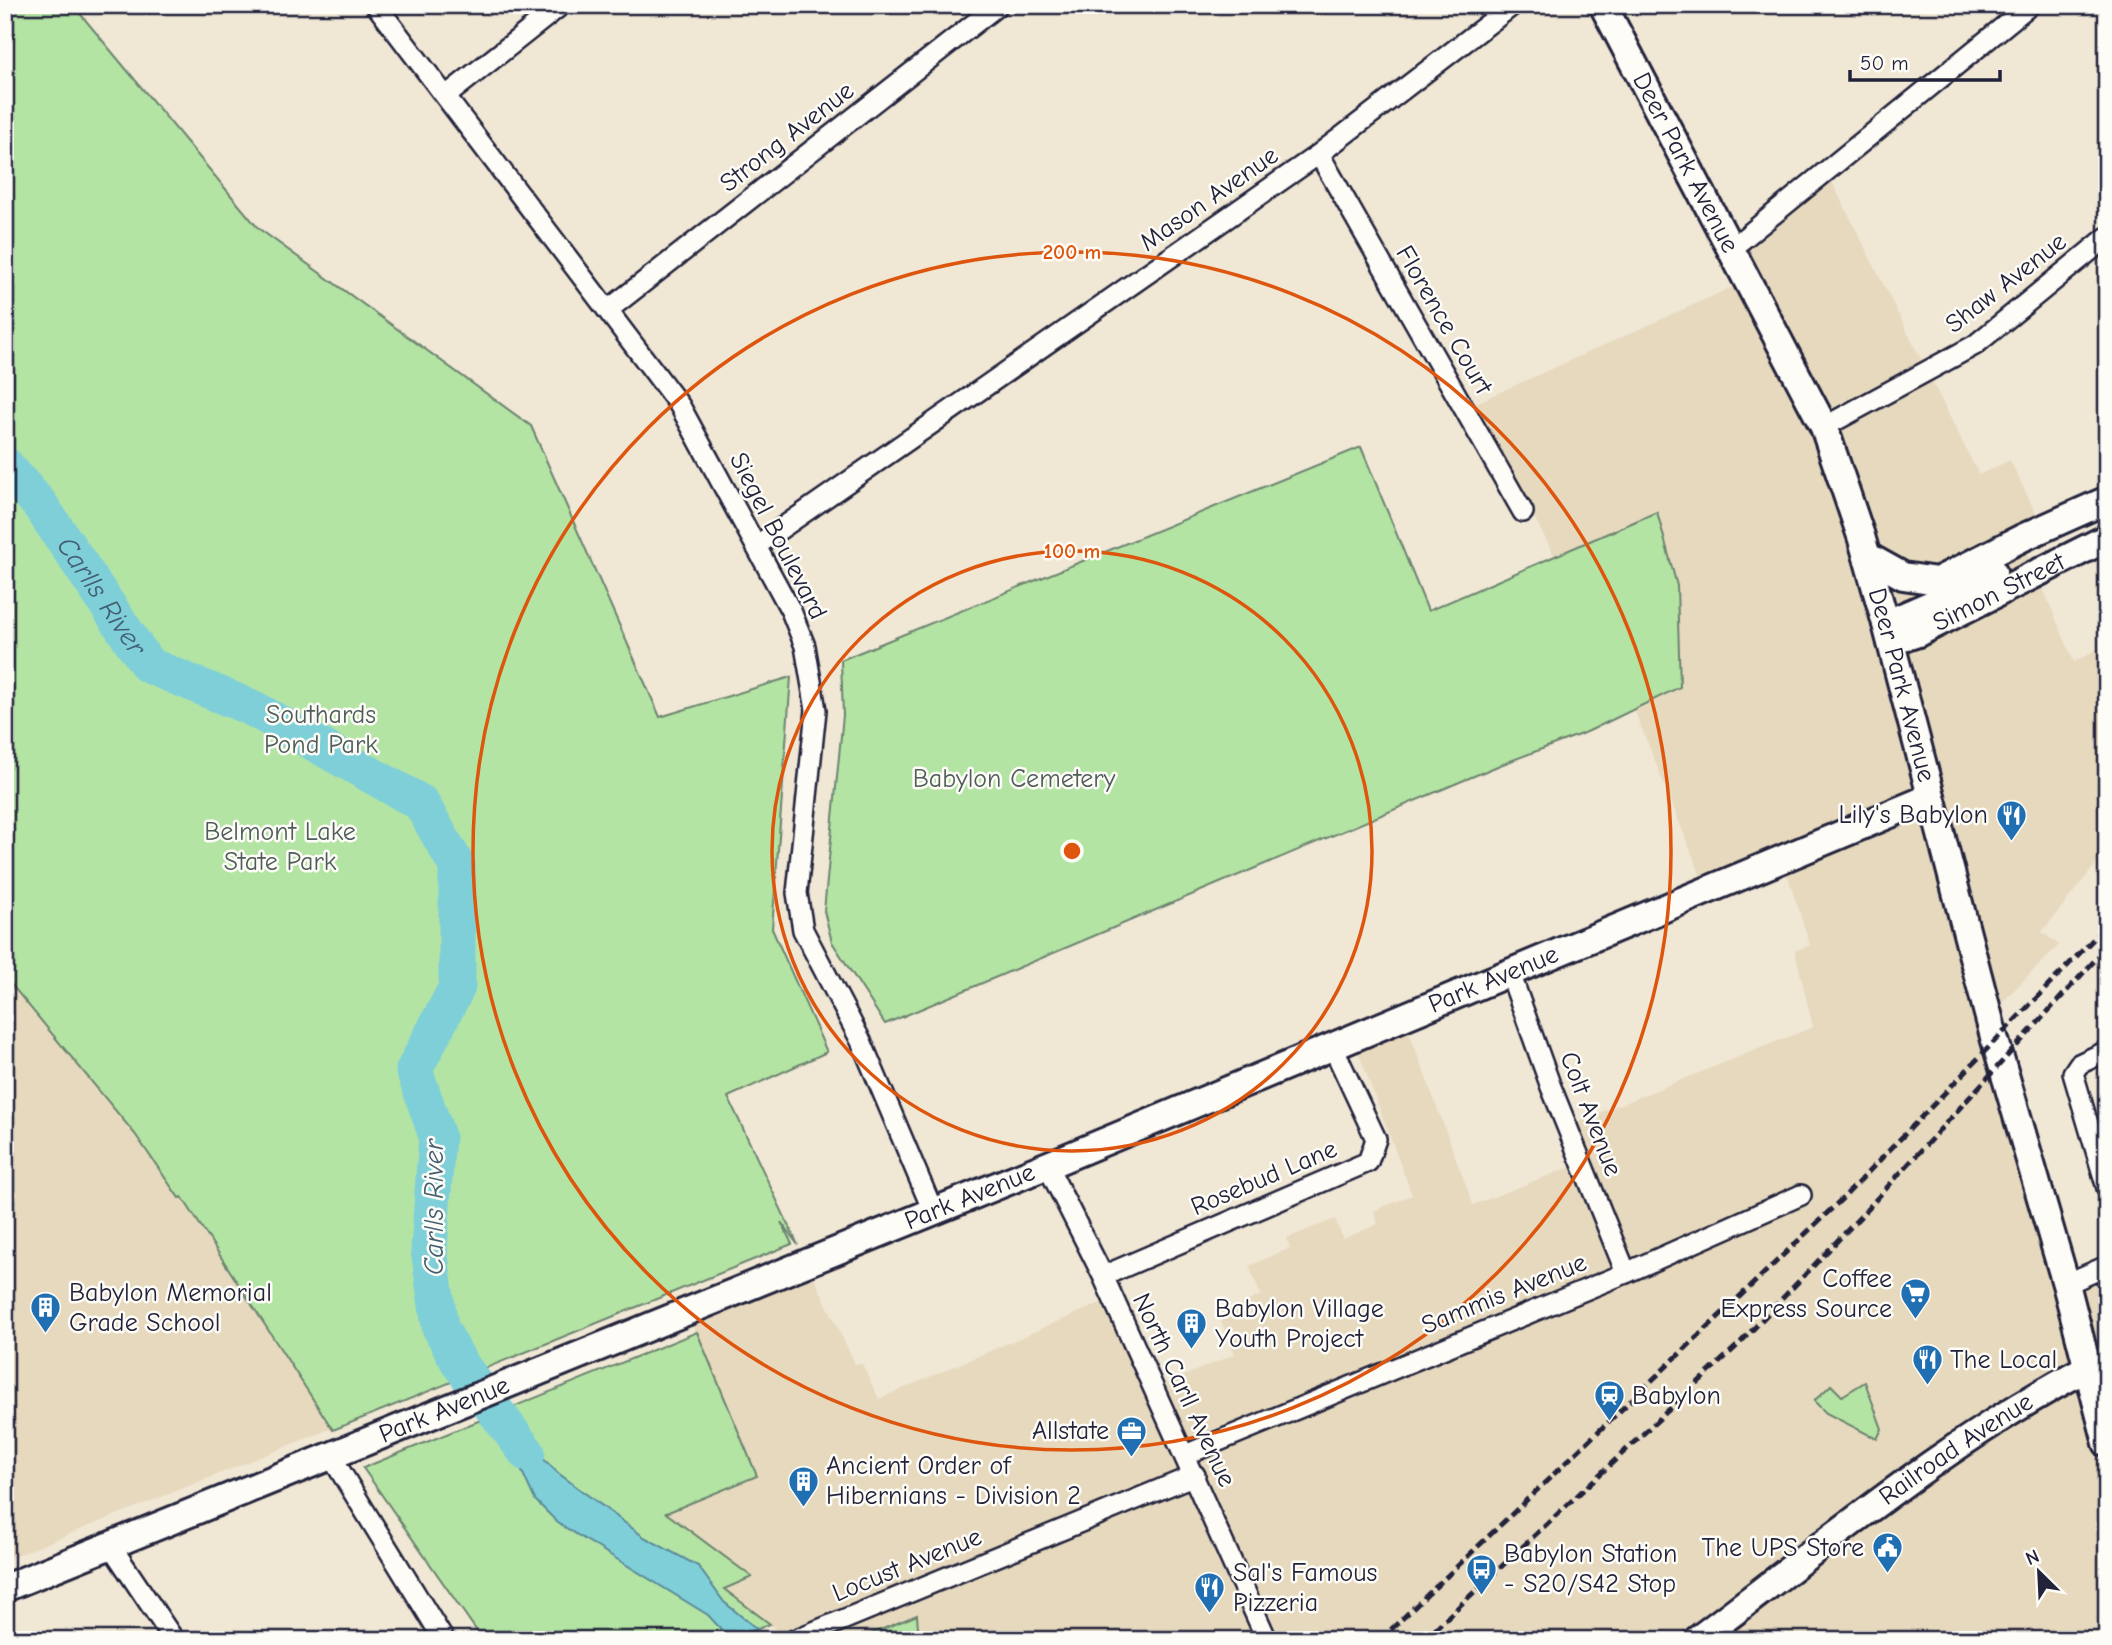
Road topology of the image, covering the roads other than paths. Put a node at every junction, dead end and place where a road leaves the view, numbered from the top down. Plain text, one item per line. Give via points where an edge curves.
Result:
1 (376, 5) edge
2 (561, 5) edge
3 (998, 5) edge
4 (1513, 5) edge
5 (1603, 5) edge
6 (2031, 5) edge
7 (446, 96) junction
8 (1320, 155) junction
9 (2107, 237) edge
10 (1732, 248) junction
11 (608, 310) junction
12 (1824, 426) junction
13 (2107, 500) edge
14 (1523, 512) dead end
15 (2072, 518) junction
16 (2107, 538) edge
17 (756, 546) junction
18 (1867, 556) junction
19 (1889, 633) junction
20 (1931, 797) junction
21 (1510, 973) junction
22 (1333, 1046) junction
23 (2107, 1051) edge
24 (1047, 1165) junction
25 (2107, 1188) edge
26 (1801, 1195) dead end
27 (933, 1211) junction
28 (2107, 1266) edge
29 (1626, 1273) junction
30 (1103, 1276) junction
31 (2066, 1284) junction
32 (2087, 1368) junction
33 (2107, 1443) edge
34 (1185, 1455) junction
35 (331, 1456) junction
36 (1195, 1475) junction
37 (111, 1546) junction
38 (5, 1588) edge
39 (174, 1640) edge
40 (444, 1640) edge
41 (794, 1640) edge
42 (1267, 1640) edge
43 (1697, 1640) edge

1 - 7 street, Siegel Boulevard
2 - 7 street
3 - 11 street, Strong Avenue
4 - 8 street, Mason Avenue
5 - 10 main road, Deer Park Avenue
6 - 10 street
7 - 11 street, Siegel Boulevard
8 - 14 street, Florence Court
8 - 17 street, Mason Avenue
9 - 12 street, Shaw Avenue via 1975,345
10 - 12 main road, Deer Park Avenue
11 - 17 street, Siegel Boulevard via 680,406
12 - 18 main road, Deer Park Avenue
13 - 15 main road, Simon Street
15 - 18 main road, Simon Street via 1937,581 1903,576
15 - 19 main road, Simon Street via 2030,550
16 - 19 main road, Simon Street via 1918,632
17 - 27 street, Siegel Boulevard via 805,646 816,710 796,893 803,930 861,1041
18 - 19 main road, Deer Park Avenue
19 - 20 main road, Deer Park Avenue
20 - 21 main road, Park Avenue
20 - 31 main road, Deer Park Avenue
21 - 22 main road, Park Avenue
21 - 29 street, Colt Avenue
22 - 24 main road, Park Avenue
22 - 30 street, Rosebud Lane via 1376,1139 1368,1162
23 - 25 street via 2079,1064 2073,1073
24 - 27 main road, Park Avenue
24 - 30 street, North Carll Avenue
26 - 29 street, Sammis Avenue
27 - 35 main road, Park Avenue
28 - 31 street
29 - 34 street, Sammis Avenue
30 - 34 street, North Carll Avenue
31 - 32 main road, Deer Park Avenue
32 - 33 main road, Deer Park Avenue
32 - 43 main road, Railroad Avenue via 1914,1478
34 - 36 street, North Carll Avenue
35 - 37 main road, Park Avenue
35 - 40 street
36 - 41 street, Locust Avenue
36 - 42 street, North Carll Avenue
37 - 38 main road, Park Avenue
37 - 39 street

